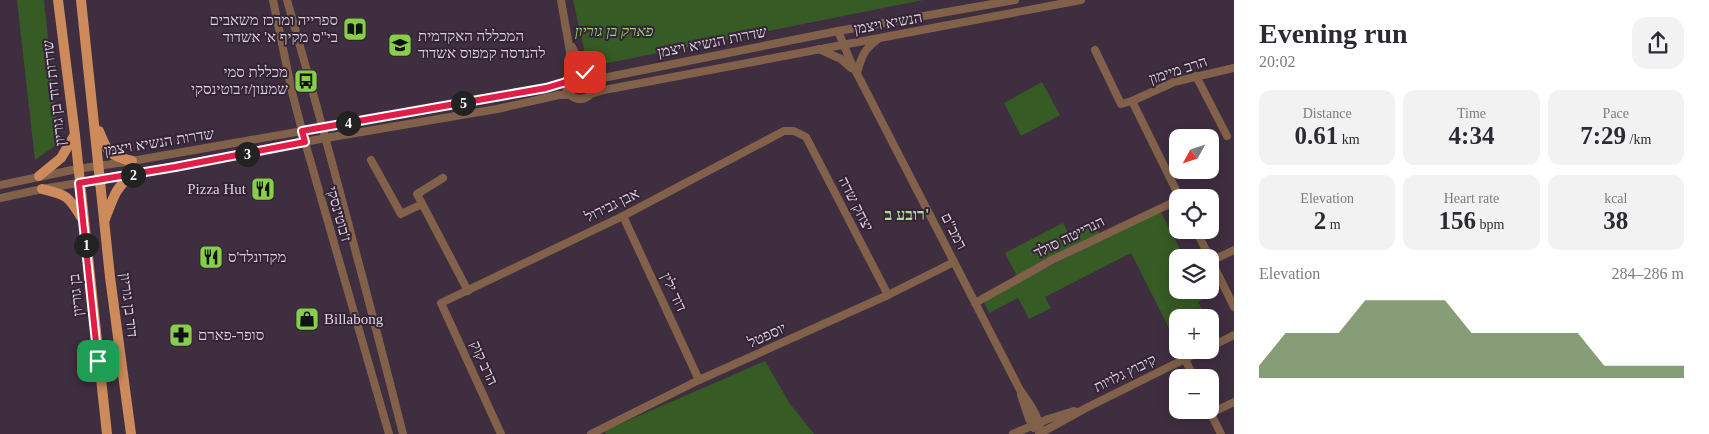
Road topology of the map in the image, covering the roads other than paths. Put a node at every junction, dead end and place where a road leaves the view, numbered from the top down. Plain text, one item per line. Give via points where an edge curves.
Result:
1 (58, 0) edge
2 (81, 0) edge
3 (273, 0) edge
4 (287, 0) edge
5 (561, 0) edge
6 (1015, 0) edge
7 (1081, 0) edge
8 (838, 31) junction
9 (567, 32) junction
10 (879, 39) junction
11 (843, 45) junction
12 (817, 49) junction
13 (1095, 50) dead end
14 (1234, 68) edge
15 (585, 72) junction
16 (857, 73) junction
17 (1196, 76) junction
18 (592, 78) junction
19 (568, 79) junction
20 (591, 94) junction
21 (570, 95) junction
22 (1132, 101) junction
23 (94, 118) junction
24 (323, 128) junction
25 (302, 131) junction
26 (794, 131) joint
27 (75, 135) junction
28 (1227, 136) dead end
29 (326, 138) junction
30 (305, 142) junction
31 (371, 160) dead end
32 (132, 162) junction
33 (99, 166) junction
34 (78, 169) junction
35 (133, 174) junction
36 (39, 176) junction
37 (443, 178) dead end
38 (101, 180) junction
39 (79, 183) junction
40 (0, 185) edge
41 (42, 189) junction
42 (1174, 189) edge
43 (0, 198) edge
44 (422, 204) junction
45 (1169, 204) edge
46 (623, 216) junction
47 (83, 222) junction
48 (104, 222) junction
49 (1234, 250) edge
50 (1219, 256) edge
51 (954, 262) junction
52 (1219, 277) edge
53 (468, 291) junction
54 (888, 295) junction
55 (975, 302) junction
56 (442, 303) joint
57 (1234, 307) edge
58 (1234, 335) edge
59 (1219, 342) edge
60 (1185, 359) joint
61 (1190, 369) edge
62 (699, 380) junction
63 (1020, 390) junction
64 (1234, 402) edge
65 (1086, 408) junction
66 (1219, 408) edge
67 (1213, 419) edge
68 (1040, 422) junction
69 (1032, 426) junction
70 (1040, 433) edge
71 (106, 434) edge
72 (131, 434) edge
73 (389, 434) edge
74 (403, 434) edge
75 (501, 434) edge
76 (591, 434) edge
77 (1013, 434) edge
78 (1220, 434) edge

1 - 27 main road, שדרות דוד בן גוריון
2 - 23 main road
3 - 25 street, ז'בוטינסקי
4 - 24 street, ז'בוטינסקי
5 - 9 street
6 - 8 street, שדרות הנשיא ויצמן
7 - 10 street, הנשיא ויצמן
8 - 11 street, רמב"ם
8 - 18 street, שדרות הנשיא ויצמן
9 - 15 street
9 - 19 street via 571,63
10 - 11 street, הנשיא ויצמן
10 - 16 street via 865,50
11 - 12 street, הנשיא ויצמן
11 - 16 street, רמב"ם
12 - 16 street via 841,59
12 - 20 street, שדרות הנשיא ויצמן
13 - 22 street via 1121,104
14 - 17 street, הרב מיימון
15 - 18 street
15 - 19 street via 577,72
16 - 51 street, רמב"ם
17 - 22 street, הרב מיימון
17 - 28 street
18 - 20 street
19 - 21 street via 566,89
19 - 24 street, שדרות הנשיא ויצמן via 546,88
20 - 21 street via 581,99
21 - 29 street, שדרות הנשיא ויצמן
22 - 42 street
23 - 32 main road via 110,151 117,158
23 - 33 main road
24 - 25 street, שדרות הנשיא ויצמן
24 - 29 street, ז'בוטינסקי
25 - 30 street, ז'בוטינסקי
25 - 32 street, שדרות הנשיא ויצמן
26 - 46 street, אבן גבירול via 784,131
26 - 54 street, יצחק שדה via 806,137
27 - 34 main road, שדרות דוד בן גוריון
27 - 36 main road via 61,158
29 - 30 street, שדרות הנשיא ויצמן
29 - 74 street, ז'בוטינסקי
30 - 35 street, שדרות הנשיא ויצמן
30 - 73 street, ז'בוטינסקי
31 - 44 street via 401,214
32 - 33 street, שדרות הנשיא ויצמן
33 - 34 street, שדרות הנשיא ויצמן
33 - 38 main road
34 - 36 street, שדרות הנשיא ויצמן
34 - 39 main road, שדרות דוד בן גוריון
35 - 38 street, שדרות הנשיא ויצמן
35 - 48 main road via 116,192
36 - 40 street, שדרות הנשיא ויצמן
37 - 44 street via 417,194
38 - 39 street, שדרות הנשיא ויצמן
38 - 48 main road, דוד בן גוריון
39 - 41 street, שדרות הנשיא ויצמן
39 - 47 main road, בן גוריון
41 - 43 street, שדרות הנשיא ויצמן
41 - 47 main road via 68,198
44 - 53 street
45 - 55 street, הנרייטה סולד via 1052,260
46 - 53 street, אבן גבירול
46 - 62 street, דוד ילין
47 - 71 main road, בן גוריון
48 - 72 main road, דוד בן גוריון
49 - 50 street
51 - 54 street, יוספטל
51 - 55 street, רמב"ם
52 - 57 street
53 - 56 street, אבן גבירול
54 - 62 street, יוספטל
55 - 63 street, רמב"ם
56 - 75 street, הרב קוק
58 - 59 street
60 - 61 street
60 - 65 street, קיבוץ גלויות
62 - 76 street, יוספטל
63 - 68 street, רמב"ם
63 - 69 street, רמב"ם
64 - 66 street
65 - 68 street, קיבוץ גלויות
65 - 70 street, קיבוץ גלויות
67 - 78 street
68 - 69 street, קיבוץ גלויות
68 - 70 street, רמב"ם
69 - 70 street
69 - 77 street, קיבוץ גלויות

